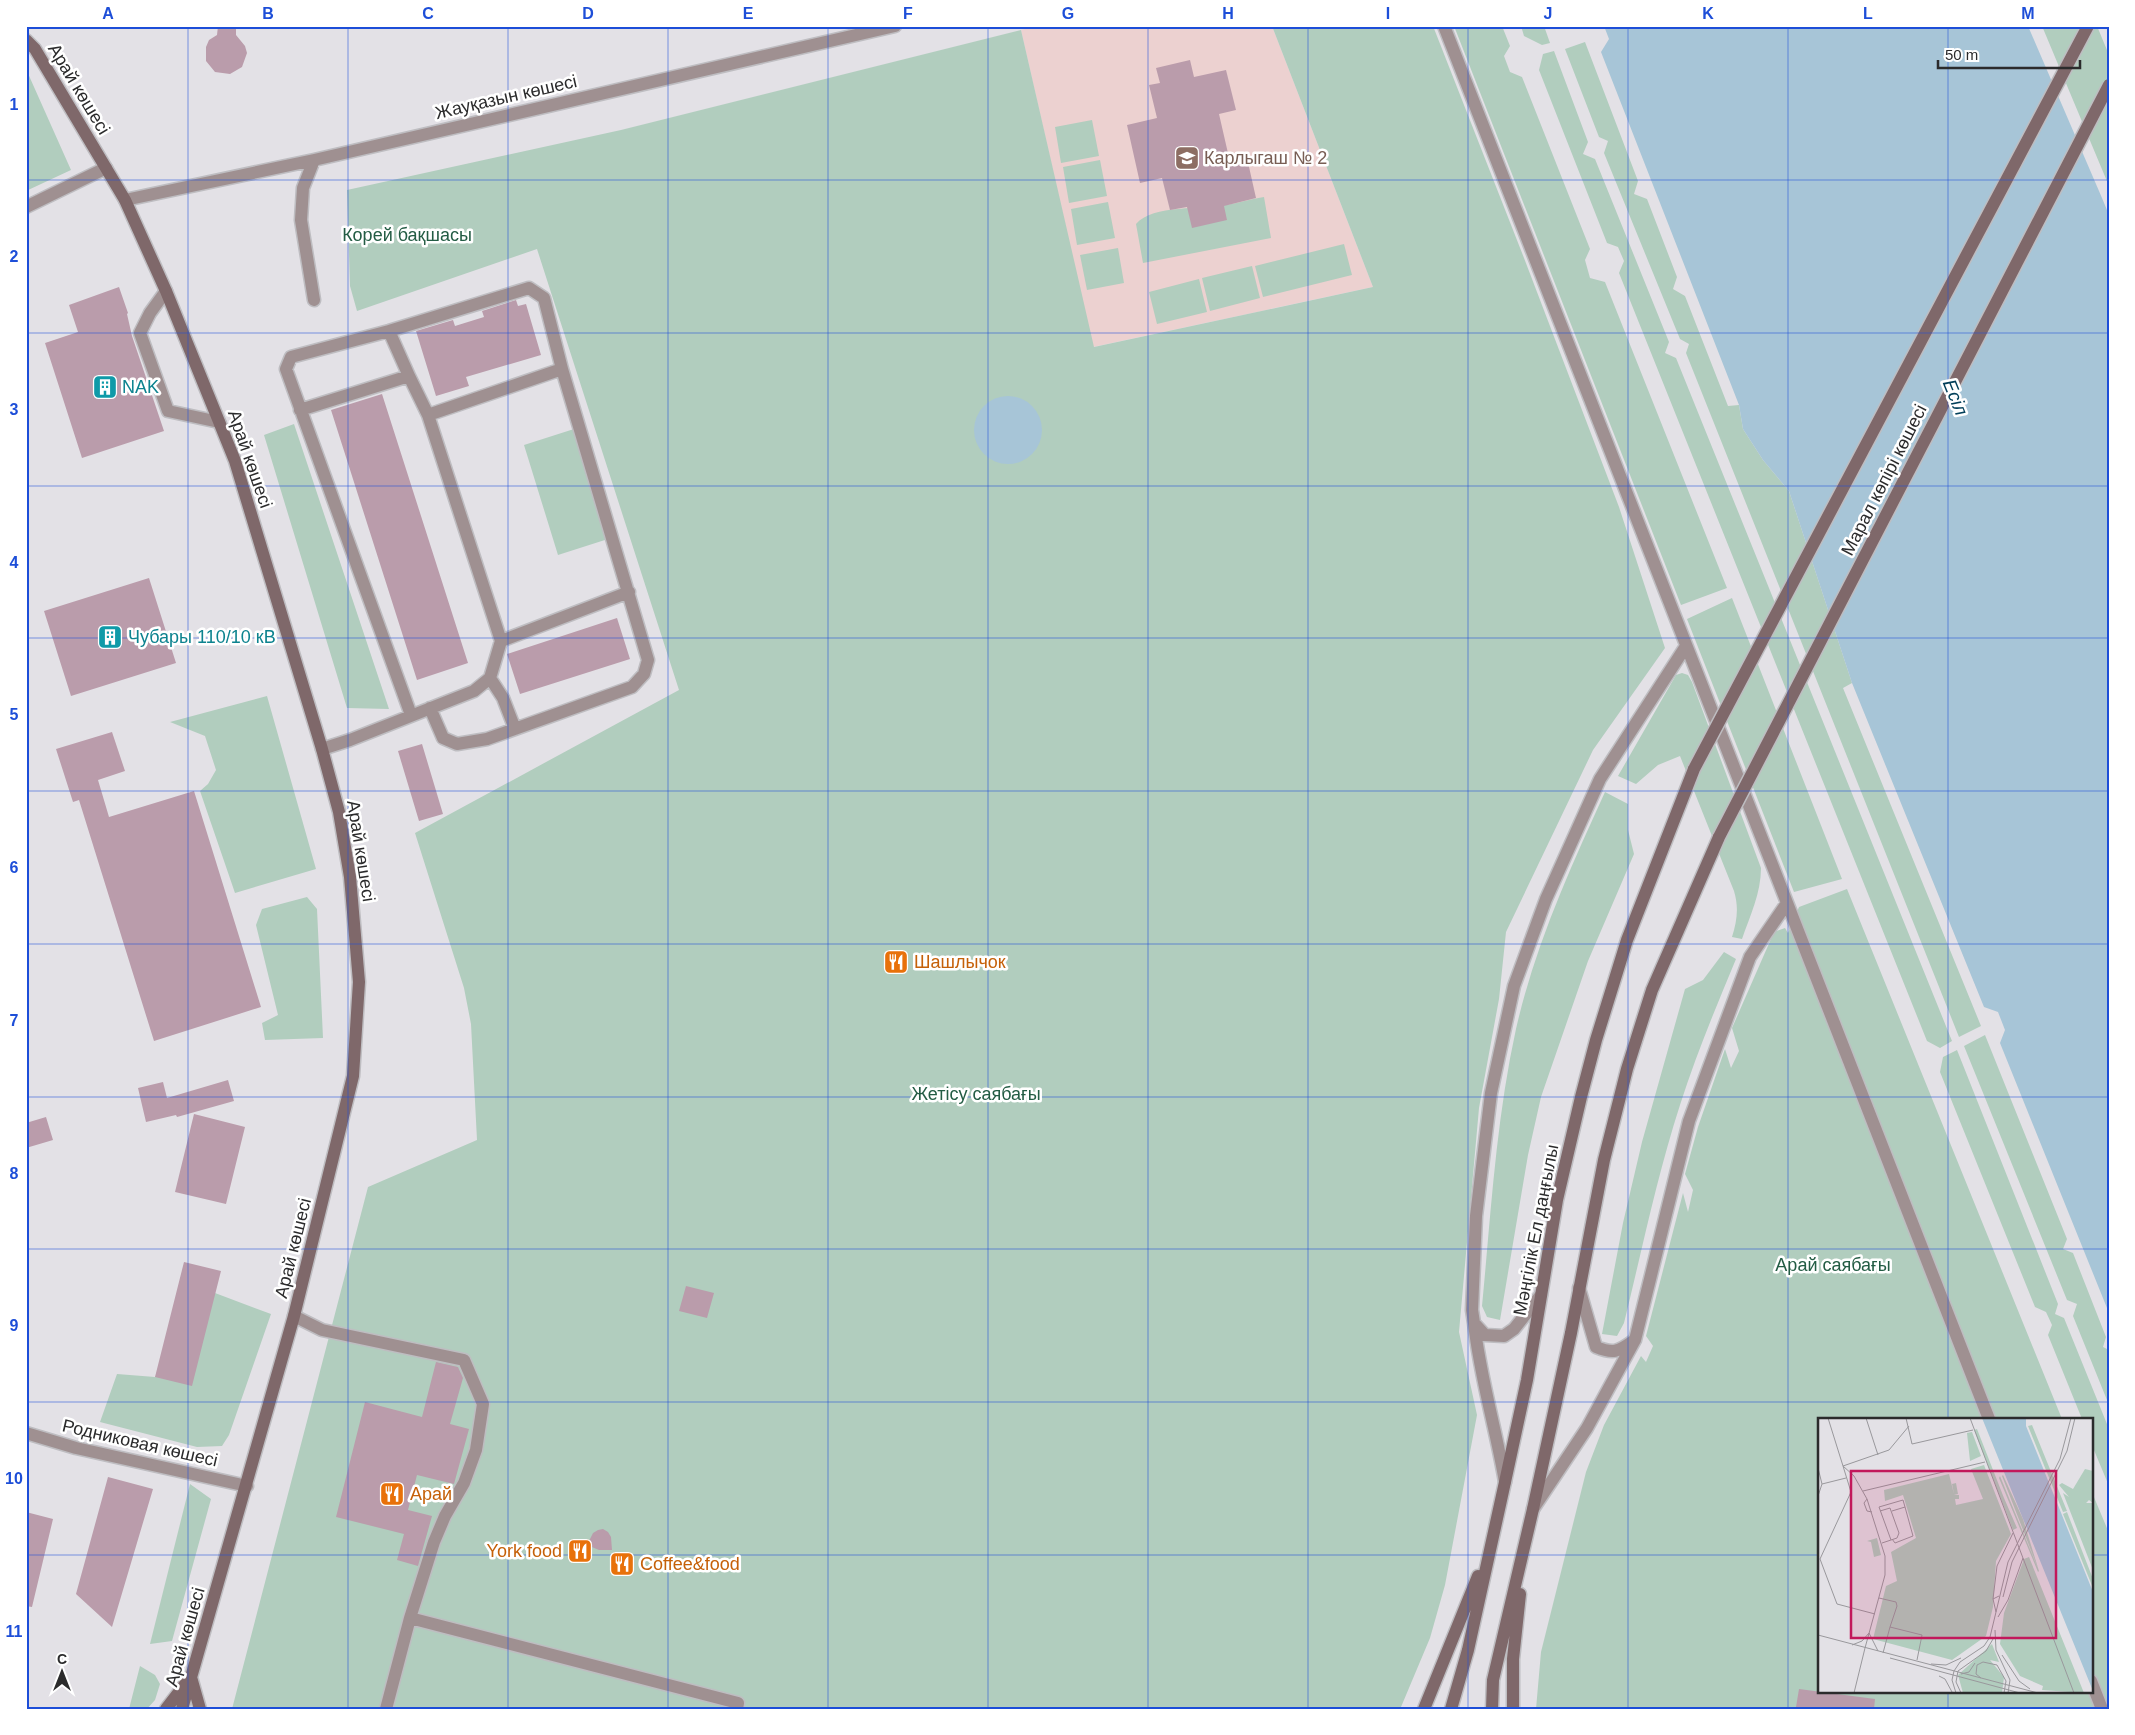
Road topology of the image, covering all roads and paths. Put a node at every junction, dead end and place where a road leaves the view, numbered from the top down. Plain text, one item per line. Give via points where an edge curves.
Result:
1 (895, 26) edge
2 (1444, 26) edge
3 (2088, 26) edge
4 (26, 40) edge
5 (2109, 85) edge
6 (314, 160) junction
7 (106, 168) junction
8 (125, 200) junction
9 (26, 206) edge
10 (166, 291) junction
11 (314, 300) dead end
12 (388, 331) junction
13 (562, 369) junction
14 (408, 376) junction
15 (300, 410) junction
16 (428, 415) junction
17 (219, 422) junction
18 (629, 592) junction
19 (501, 641) junction
20 (1686, 646) junction
21 (490, 678) junction
22 (430, 708) junction
23 (411, 715) junction
24 (515, 728) junction
25 (322, 749) junction
26 (1694, 769) joint
27 (1787, 903) junction
28 (1579, 1288) junction
29 (1542, 1295) junction
30 (294, 1316) junction
31 (1474, 1323) junction
32 (1634, 1340) junction
33 (1988, 1418) edge
34 (26, 1433) edge
35 (1506, 1482) junction
36 (247, 1486) junction
37 (1533, 1509) junction
38 (1526, 1537) junction
39 (1490, 1546) junction
40 (410, 1618) junction
41 (191, 1677) junction
42 (1493, 1680) junction
43 (2092, 1684) edge
44 (166, 1709) edge
45 (182, 1709) edge
46 (200, 1709) edge
47 (386, 1709) edge
48 (736, 1709) edge
49 (1424, 1709) edge
50 (1451, 1709) edge
51 (1483, 1709) edge
52 (1492, 1709) edge
53 (1513, 1709) edge
54 (2102, 1709) edge

1 - 6 street, Жауқазын көшесі
2 - 20 street
3 - 26 main road, Марал көпірі көшесі, bridge
4 - 7 main road, Арай көшесі via 35,49
5 - 28 main road, Марал көпірі көшесі, bridge via 1719,837 1652,990 1627,1068 1604,1160
6 - 8 street, Жауқазын көшесі
6 - 11 street via 304,188 301,220
7 - 8 main road, Арай көшесі
7 - 9 street
8 - 10 main road, Арай көшесі
10 - 17 main road, Арай көшесі
10 - 17 street via 140,332 168,411
12 - 13 street via 529,288 544,298
12 - 14 street
12 - 15 street via 291,357 286,368
13 - 16 street
13 - 18 street
14 - 15 street
14 - 16 street
15 - 23 street
16 - 19 street
17 - 25 main road, Арай көшесі via 235,461
18 - 19 street
18 - 24 street via 648,660 644,674 632,686
19 - 21 street
20 - 27 street
20 - 31 street via 1600,779 1546,899 1514,986 1491,1093 1476,1216
21 - 22 street via 474,691
21 - 24 street via 503,698
22 - 23 street
22 - 24 street via 442,738 457,744 487,739
23 - 25 street
25 - 30 main road, Арай көшесі via 339,812 350,877 359,982 352,1076
26 - 29 main road, Мәңгілік Ел даңғылы via 1627,940 1596,1040 1558,1200
27 - 32 street via 1750,957 1689,1121
27 - 33 street
28 - 32 street via 1596,1346 1608,1352 1620,1350
28 - 37 main road
29 - 31 street via 1514,1329 1504,1336 1485,1335
29 - 35 main road, Мәңгілік Ел даңғылы
30 - 36 main road, Арай көшесі
30 - 40 street via 322,1330 464,1360 483,1404 476,1450 464,1483 444,1516
31 - 35 street via 1477,1352
32 - 37 street via 1587,1428
34 - 36 street, Родниковая көшесі via 76,1448
35 - 39 main road, Мәңгілік Ел даңғылы
36 - 41 main road, Арай көшесі
37 - 38 main road
38 - 42 main road
38 - 53 main road via 1513,1659
39 - 49 main road
39 - 50 main road, Мәңгілік Ел даңғылы via 1468,1650
40 - 47 street
40 - 48 street via 738,1703
41 - 44 main road
41 - 45 main road, Арай көшесі
41 - 46 main road
42 - 51 main road
42 - 52 main road
43 - 54 street

